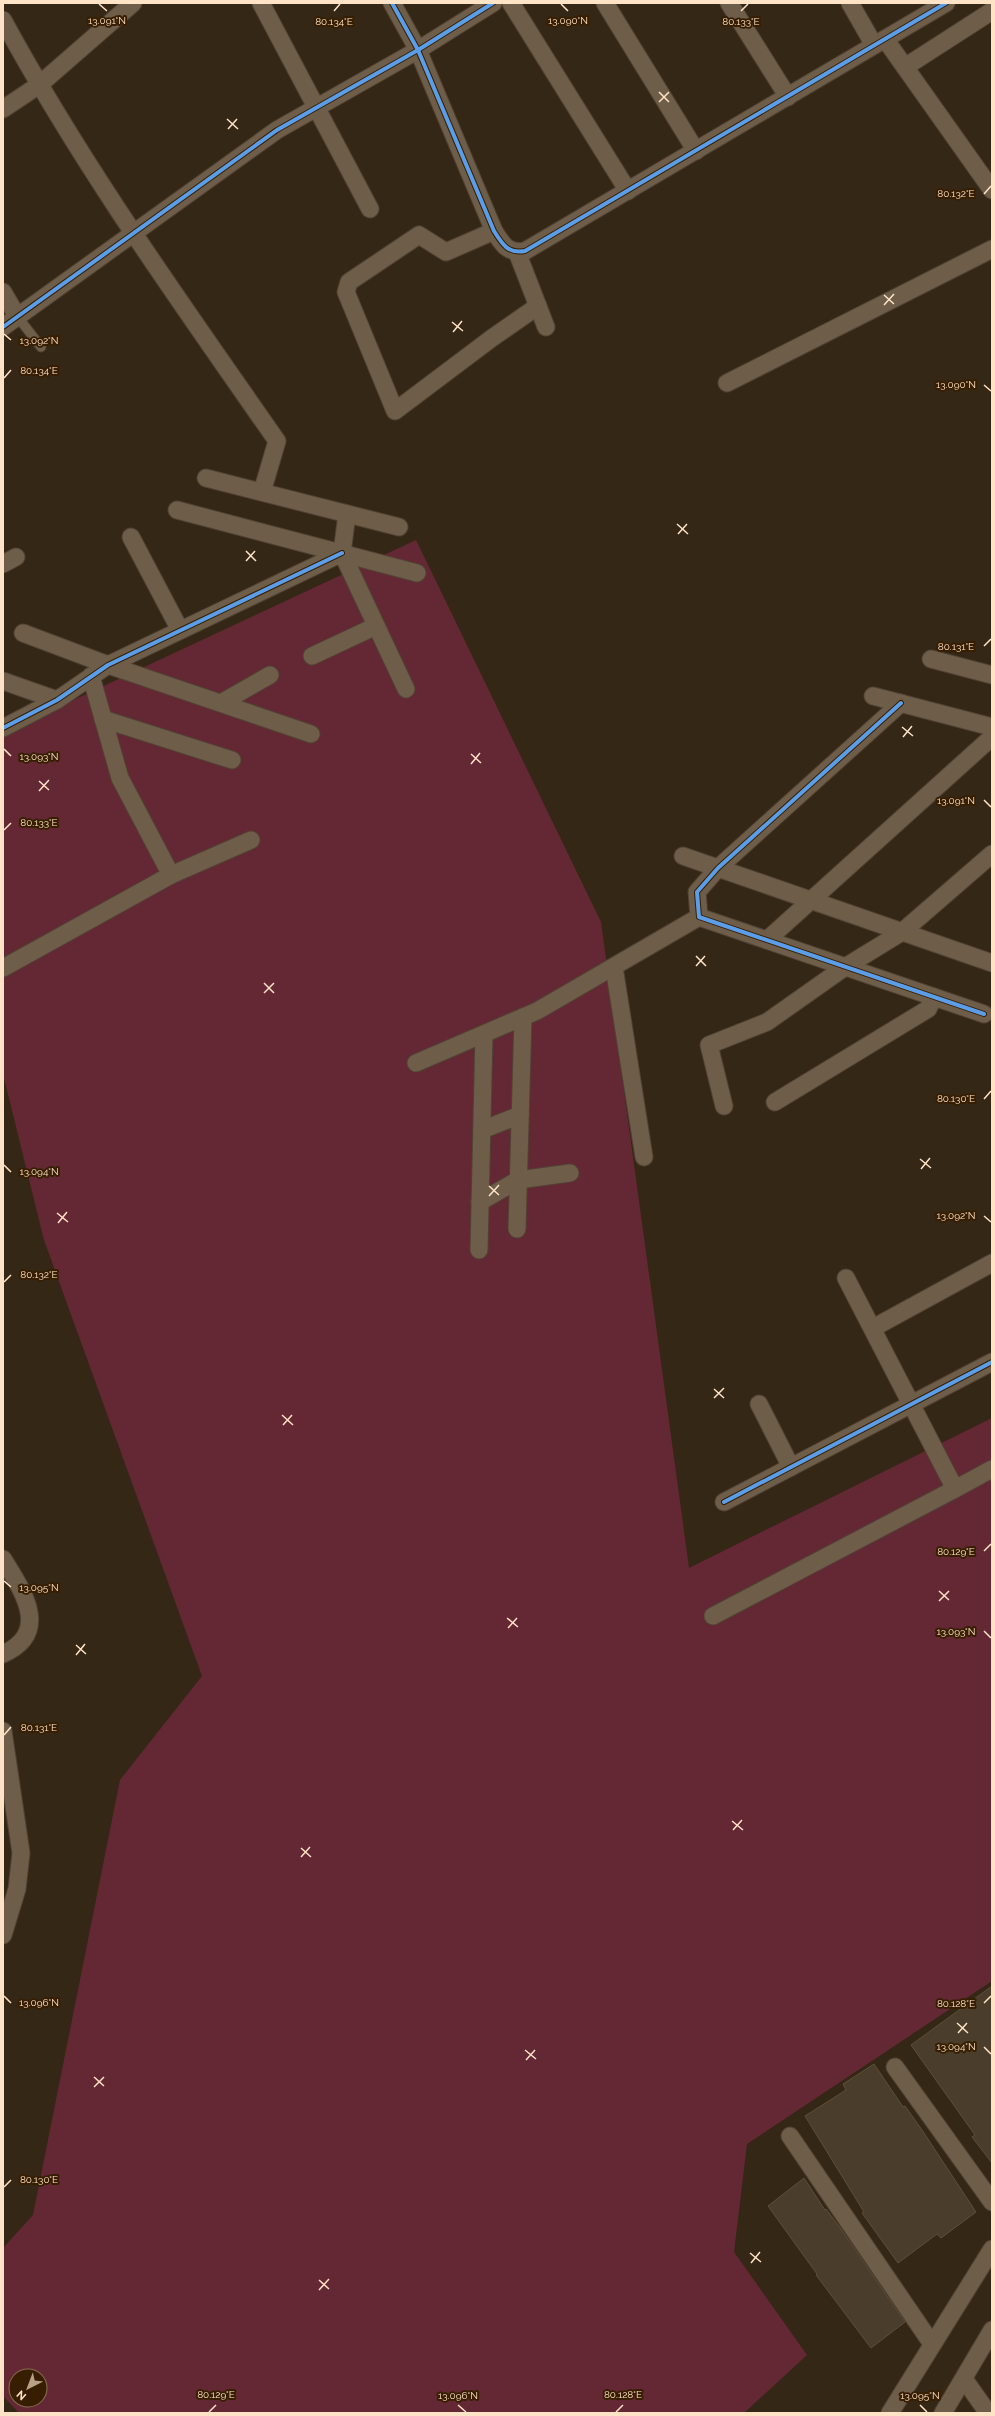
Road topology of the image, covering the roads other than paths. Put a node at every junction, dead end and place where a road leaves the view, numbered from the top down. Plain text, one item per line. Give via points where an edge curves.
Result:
1 (133, 3) edge
2 (262, 3) edge
3 (392, 3) edge
4 (494, 3) edge
5 (511, 3) edge
6 (605, 3) edge
7 (729, 3) edge
8 (850, 3) edge
9 (946, 3) edge
10 (987, 3) edge
11 (992, 11) edge
12 (3, 20) edge
13 (880, 42) junction
14 (418, 50) junction
15 (905, 67) junction
16 (39, 85) junction
17 (788, 97) junction
18 (3, 108) edge
19 (318, 109) junction
20 (696, 151) junction
21 (992, 190) edge
22 (628, 191) junction
23 (370, 209) dead end
24 (494, 231) junction
25 (134, 235) junction
26 (992, 249) edge
27 (517, 252) junction
28 (3, 292) edge
29 (538, 306) junction
30 (18, 316) junction
31 (3, 327) edge
32 (546, 327) dead end
33 (41, 348) dead end
34 (728, 383) dead end
35 (206, 478) dead end
36 (262, 492) junction
37 (177, 510) dead end
38 (347, 514) junction
39 (399, 528) dead end
40 (131, 537) dead end
41 (342, 553) junction
42 (417, 573) dead end
43 (376, 626) junction
44 (180, 630) junction
45 (23, 633) dead end
46 (312, 656) dead end
47 (931, 659) dead end
48 (108, 664) junction
49 (270, 675) dead end
50 (992, 675) edge
51 (91, 676) junction
52 (3, 681) edge
53 (406, 689) dead end
54 (873, 696) dead end
55 (57, 700) junction
56 (221, 703) junction
57 (901, 703) junction
58 (103, 719) junction
59 (992, 727) edge
60 (3, 728) edge
61 (311, 734) dead end
62 (992, 738) edge
63 (232, 760) dead end
64 (251, 840) dead end
65 (992, 854) edge
66 (683, 856) dead end
67 (718, 868) junction
68 (171, 876) junction
69 (810, 900) junction
70 (699, 917) junction
71 (902, 932) junction
72 (767, 940) junction
73 (992, 963) edge
74 (614, 967) junction
75 (845, 967) junction
76 (3, 968) edge
77 (934, 997) junction
78 (984, 1014) dead end
79 (523, 1018) junction
80 (484, 1034) junction
81 (416, 1063) dead end
82 (775, 1102) dead end
83 (724, 1106) dead end
84 (520, 1115) junction
85 (482, 1130) junction
86 (644, 1157) dead end
87 (570, 1173) dead end
88 (518, 1180) junction
89 (480, 1202) junction
90 (517, 1229) dead end
91 (479, 1250) dead end
92 (992, 1263) edge
93 (846, 1278) dead end
94 (873, 1328) junction
95 (992, 1362) edge
96 (759, 1404) dead end
97 (910, 1404) junction
98 (791, 1467) junction
99 (992, 1470) edge
100 (955, 1489) junction
101 (724, 1502) dead end
102 (3, 1559) edge
103 (713, 1616) dead end
104 (3, 1654) edge
105 (3, 1731) edge
106 (3, 1935) edge
107 (895, 2067) dead end
108 (790, 2136) dead end
109 (992, 2202) edge
110 (992, 2249) edge
111 (992, 2330) edge
112 (932, 2344) junction
113 (964, 2379) junction
114 (890, 2413) edge
115 (943, 2413) edge
116 (988, 2413) edge

1 - 16 street
2 - 19 street
3 - 14 street
4 - 14 street
5 - 22 street
6 - 20 street
7 - 17 street
8 - 13 street
9 - 13 street
10 - 11 street
11 - 15 street
12 - 16 street
13 - 15 street
13 - 17 street
14 - 19 street
14 - 24 street
15 - 21 street
16 - 18 street
16 - 25 street
17 - 20 street
19 - 23 street
19 - 25 street via 277,130
20 - 22 street
22 - 27 street via 525,251
24 - 27 street via 504,245
24 - 29 street via 446,252 419,235 349,282 346,292 395,411
25 - 30 street
25 - 36 street via 277,441
26 - 34 street
27 - 29 street
28 - 30 street
29 - 32 street
30 - 31 street
30 - 33 lane
35 - 36 street
36 - 38 street
37 - 41 street
38 - 39 street
38 - 41 street
40 - 44 street
41 - 42 street
41 - 43 street
41 - 44 street
43 - 46 street
43 - 53 street
44 - 48 street
45 - 48 street
47 - 50 street
48 - 51 street
48 - 56 street
49 - 56 street
51 - 55 street
51 - 58 street
52 - 55 street
54 - 57 street
55 - 60 street
56 - 61 street
57 - 59 street
57 - 67 street
58 - 63 street
58 - 68 street via 120,778
62 - 69 street
64 - 68 street
65 - 71 street
66 - 67 street
67 - 69 street
67 - 70 street via 697,892
68 - 76 street
69 - 71 street
69 - 72 street
70 - 72 street
70 - 74 street
71 - 73 street
71 - 75 street
72 - 75 street
74 - 79 street
74 - 86 street
75 - 77 street
75 - 83 street via 767,1022 710,1046
77 - 78 street
77 - 82 street via 928,1009
79 - 80 street
79 - 84 street
80 - 81 street
80 - 85 street
84 - 85 street
84 - 88 street
85 - 89 street
87 - 88 street
88 - 89 street
88 - 90 street
89 - 91 street
92 - 94 street
93 - 94 street
94 - 97 street
95 - 97 street
96 - 98 street
97 - 98 street
97 - 100 street
98 - 101 street
99 - 100 street
100 - 103 street
102 - 104 street via 31,1611 26,1634 16,1648
105 - 106 street via 21,1853 17,1889
107 - 109 street
108 - 112 street
110 - 112 street
111 - 113 street
112 - 114 street
113 - 115 street
113 - 116 street

